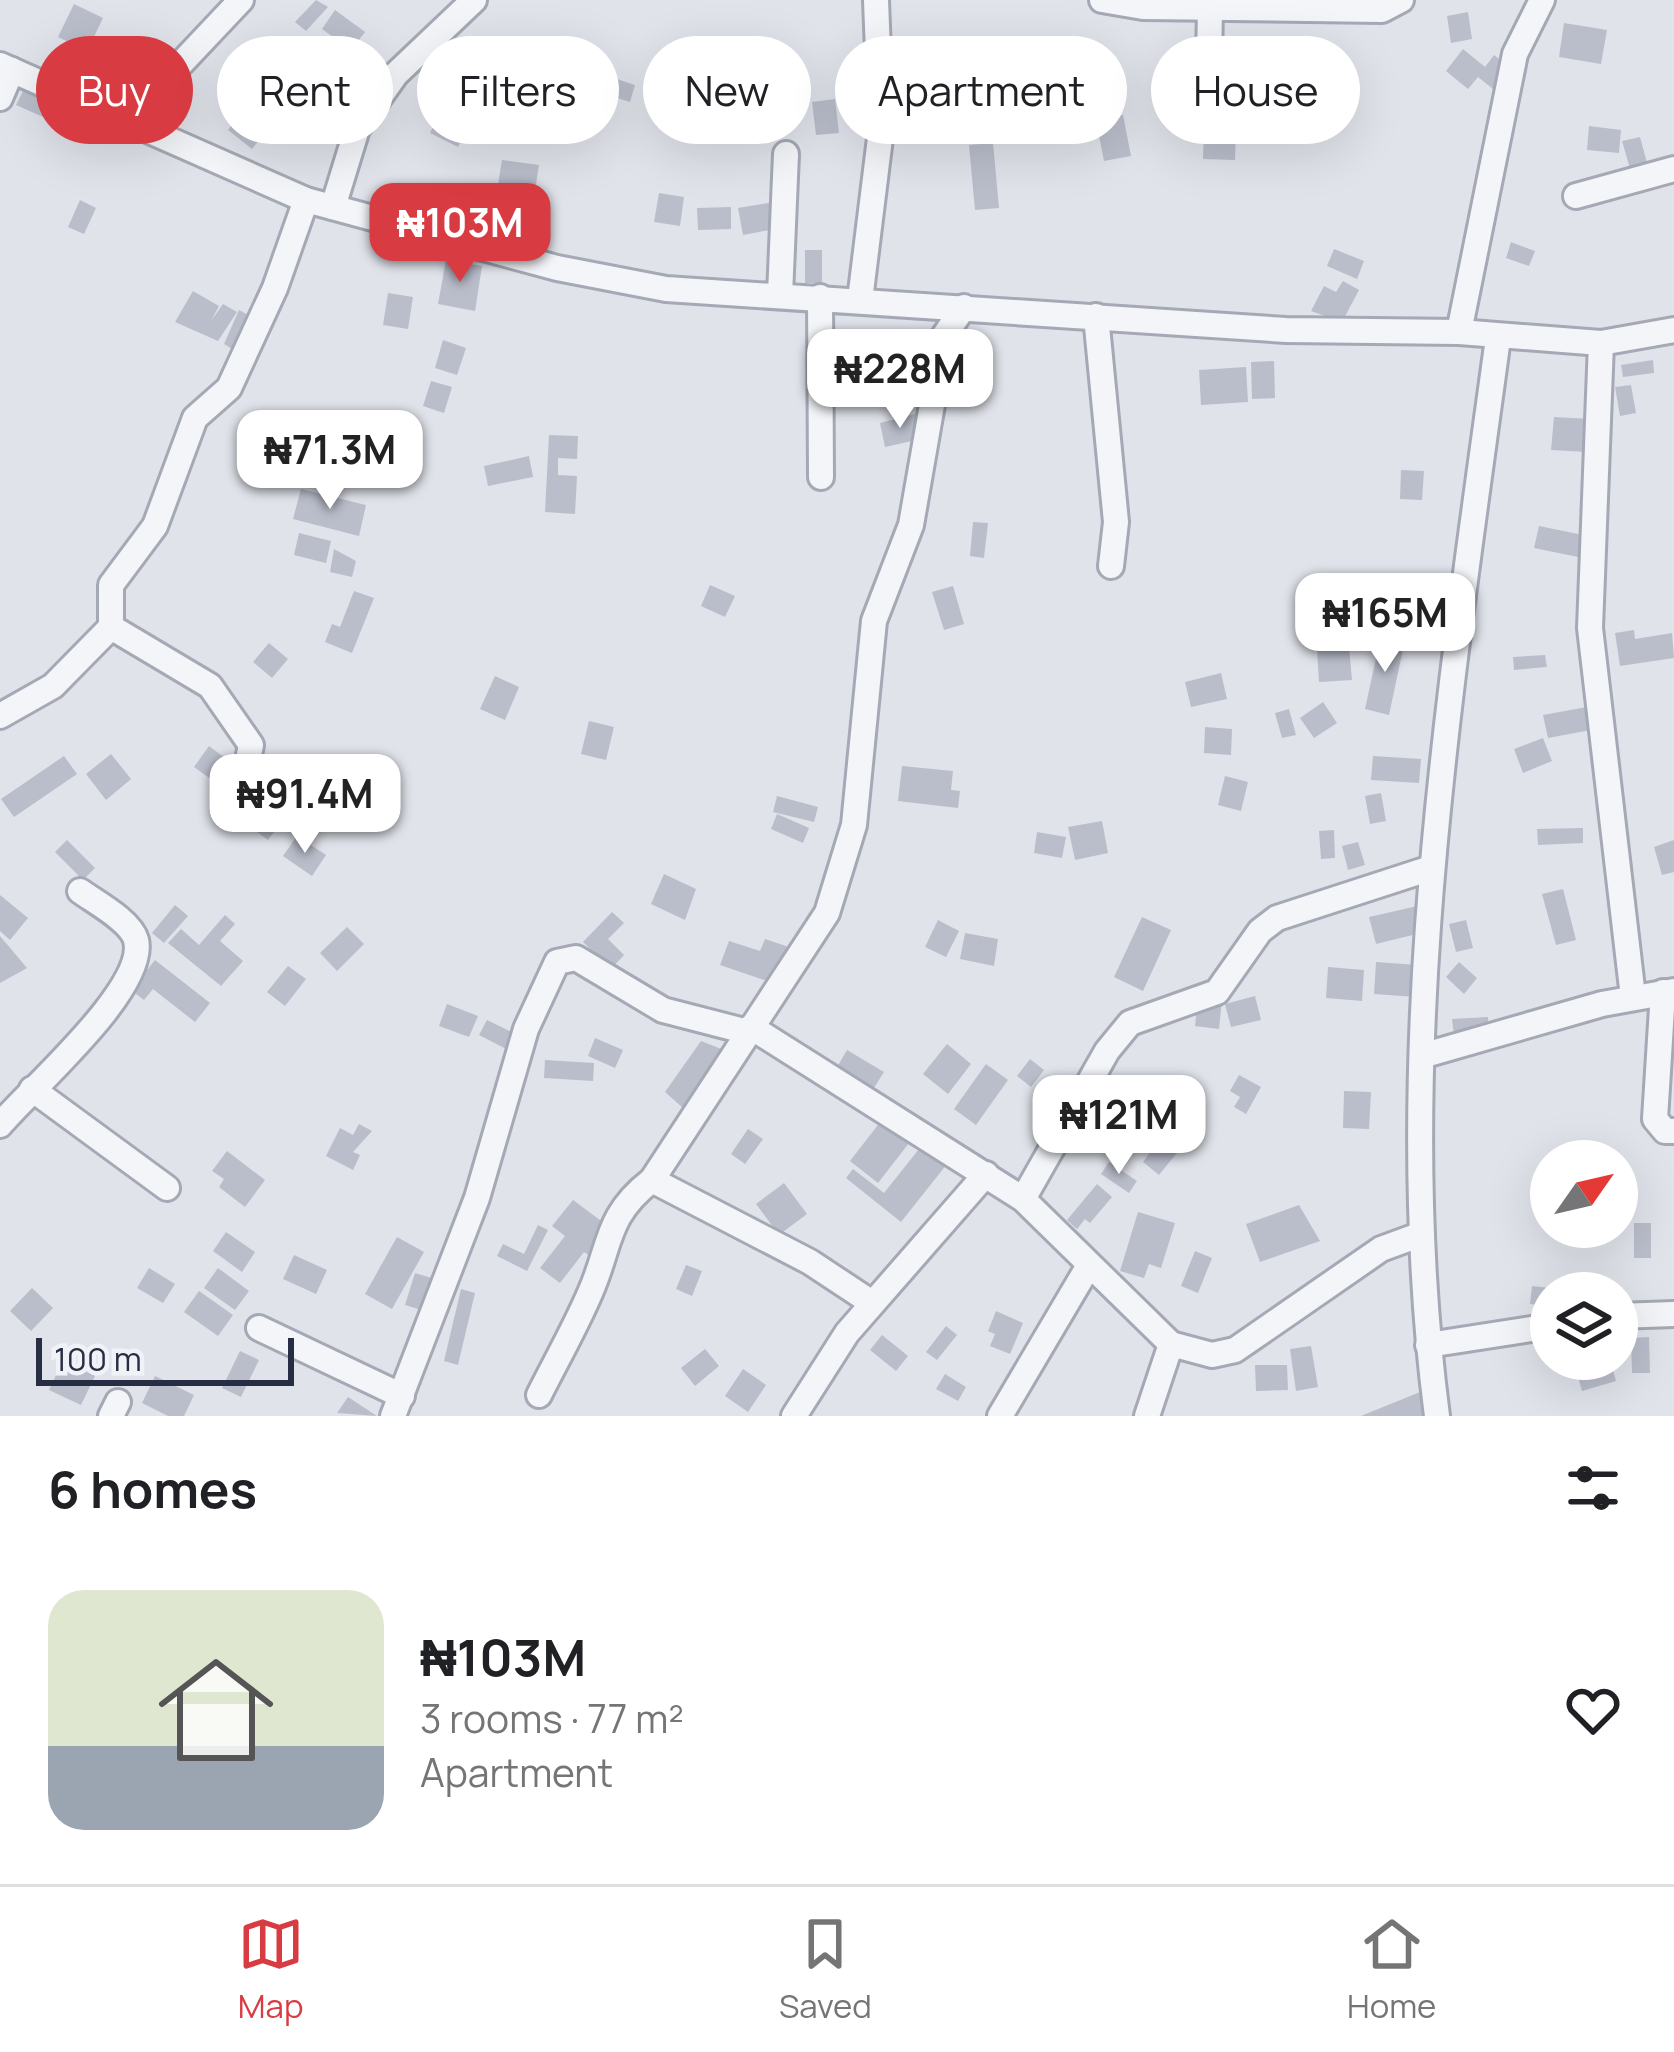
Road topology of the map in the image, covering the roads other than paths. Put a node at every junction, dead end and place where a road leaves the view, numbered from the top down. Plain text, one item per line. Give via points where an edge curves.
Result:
1 (242, 0) edge
2 (474, 0) edge
3 (876, 0) edge
4 (1102, 0) edge
5 (1401, 0) edge
6 (1542, 0) edge
7 (1163, 3) edge
8 (1210, 8) junction
9 (1209, 36) edge
10 (193, 51) edge
11 (6, 68) edge
12 (36, 81) edge
13 (0, 98) edge
14 (179, 144) edge
15 (786, 154) dead end
16 (1674, 169) edge
17 (1576, 196) dead end
18 (306, 200) junction
19 (333, 208) junction
20 (780, 295) junction
21 (820, 297) junction
22 (860, 300) junction
23 (930, 306) junction
24 (964, 307) junction
25 (1096, 316) junction
26 (1674, 330) edge
27 (1459, 332) junction
28 (944, 336) junction
29 (1498, 338) junction
30 (1600, 343) junction
31 (821, 477) dead end
32 (1111, 566) dead end
33 (111, 627) junction
34 (0, 716) edge
35 (245, 774) dead end
36 (1431, 868) junction
37 (80, 891) dead end
38 (1668, 992) edge
39 (1633, 997) junction
40 (749, 1030) junction
41 (1425, 1055) junction
42 (32, 1089) junction
43 (0, 1124) edge
44 (1674, 1131) edge
45 (986, 1174) junction
46 (652, 1180) junction
47 (167, 1188) dead end
48 (1023, 1199) junction
49 (1419, 1235) junction
50 (1088, 1267) junction
51 (872, 1303) junction
52 (1674, 1314) edge
53 (1638, 1315) edge
54 (260, 1328) dead end
55 (1530, 1329) edge
56 (1172, 1344) junction
57 (1428, 1345) junction
58 (539, 1395) dead end
59 (397, 1406) edge
60 (794, 1416) edge
61 (1000, 1416) edge
62 (1147, 1416) edge
63 (1437, 1416) edge

1 - 10 street
2 - 19 street via 396,74 354,134
3 - 22 street via 880,130
4 - 7 street
5 - 8 street via 1382,10
6 - 27 street via 1516,54
7 - 8 street
8 - 9 street
11 - 12 street
11 - 13 street
14 - 18 street
15 - 20 street
16 - 17 street
18 - 19 street
18 - 33 street via 229,388 195,418 155,526 111,585
19 - 20 street via 556,268 665,289
20 - 21 street
21 - 22 street
21 - 31 street
22 - 23 street
23 - 24 street
23 - 28 street
24 - 25 street
24 - 28 street
25 - 27 street
25 - 32 street via 1116,522
26 - 30 street
27 - 29 street
28 - 40 street via 911,525 874,621 848,849 827,913
29 - 30 street
29 - 36 street
30 - 39 street via 1590,628
33 - 34 street via 53,686
33 - 35 street via 218,694 250,745
36 - 41 street
36 - 48 street via 1277,918 1217,992 1130,1023
37 - 42 street via 133,932 135,961 127,982
38 - 39 street
38 - 44 street via 1655,1119
39 - 41 street
40 - 45 street
40 - 46 street
40 - 59 street via 663,1010 576,958 557,962 526,1029 477,1198
41 - 49 street
42 - 43 street
42 - 47 street
45 - 48 street
45 - 51 street
46 - 51 street
46 - 58 street via 624,1206
48 - 50 street
49 - 56 street via 1366,1258 1234,1350 1212,1355
49 - 57 street
50 - 56 street
50 - 61 street
51 - 60 street
52 - 53 street
54 - 59 street
55 - 57 street
56 - 62 street
57 - 63 street

